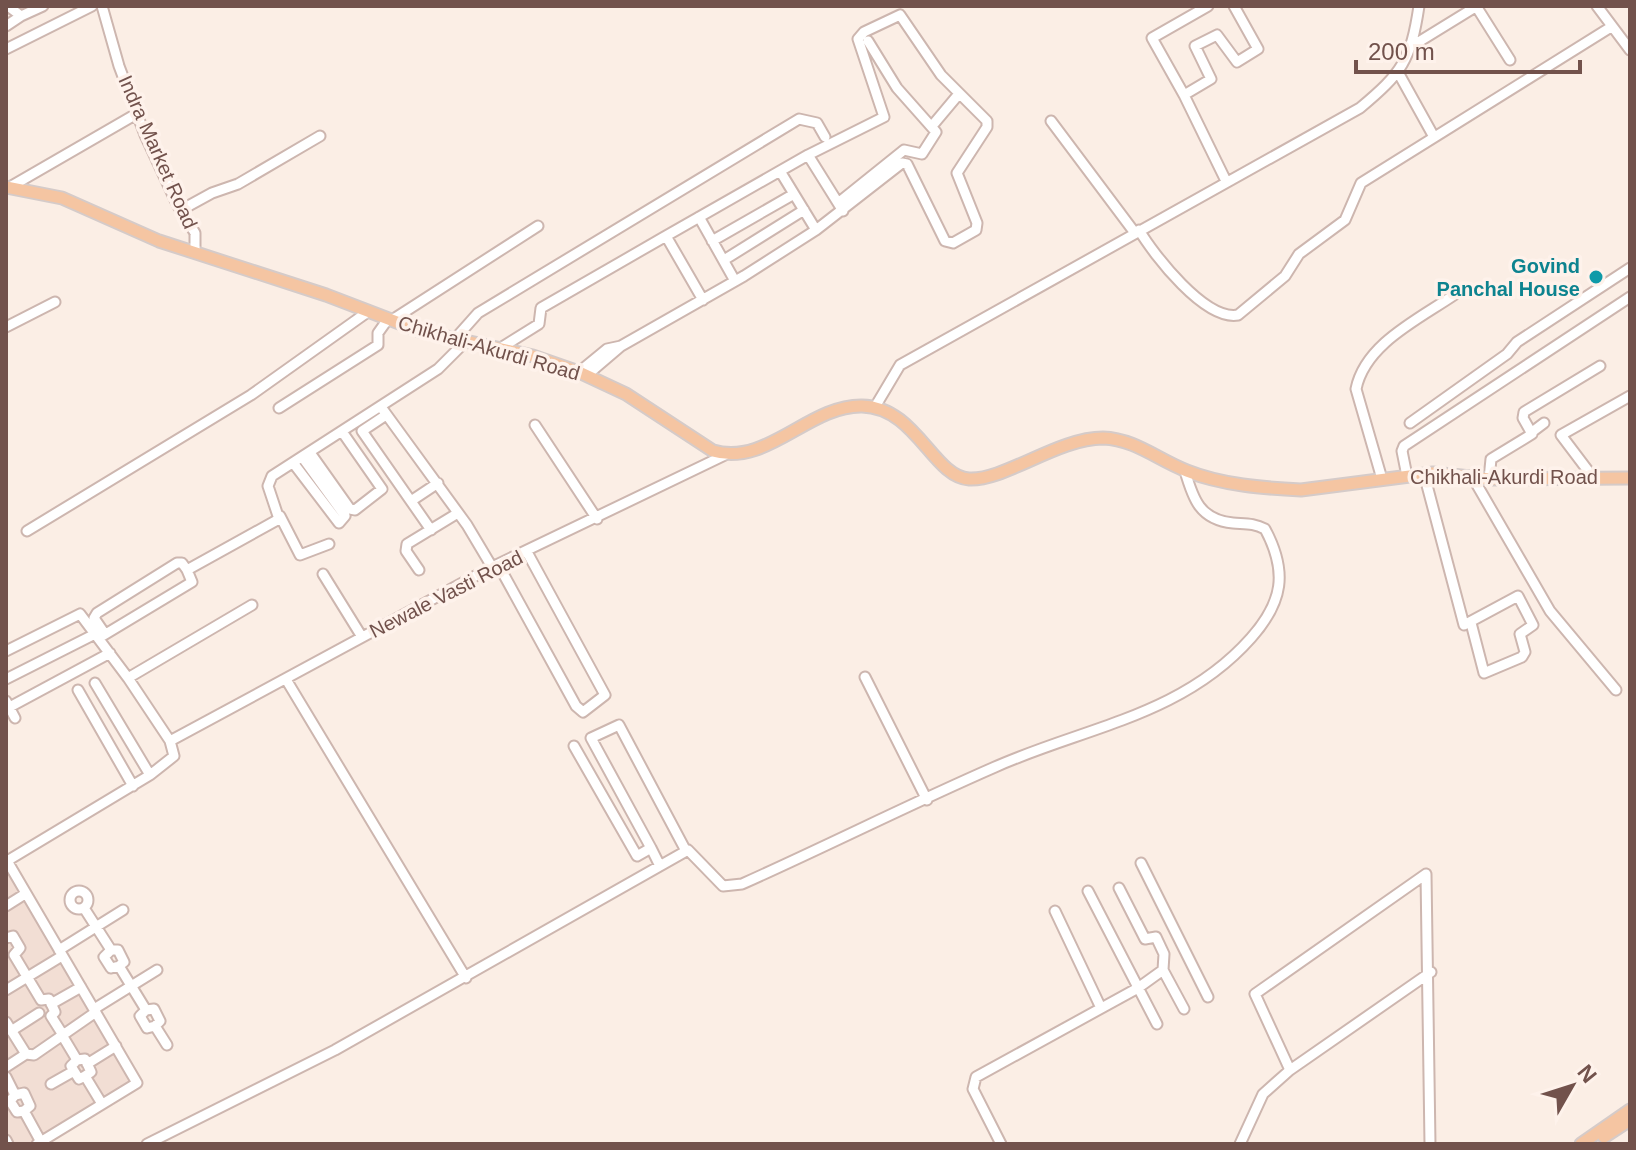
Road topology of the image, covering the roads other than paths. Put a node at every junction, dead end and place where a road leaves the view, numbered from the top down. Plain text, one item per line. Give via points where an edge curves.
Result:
1 (8, 6) edge
2 (43, 6) edge
3 (92, 6) edge
4 (102, 6) edge
5 (1208, 6) edge
6 (1234, 6) edge
7 (1419, 6) edge
8 (1476, 6) edge
9 (1597, 6) edge
10 (21, 16) junction
11 (6, 26) edge
12 (1611, 27) junction
13 (868, 41) dead end
14 (1412, 46) junction
15 (6, 49) edge
16 (1630, 50) edge
17 (1510, 60) dead end
18 (1399, 74) junction
19 (958, 95) junction
20 (1184, 95) junction
21 (138, 113) junction
22 (1051, 121) dead end
23 (932, 126) junction
24 (320, 136) dead end
25 (825, 137) dead end
26 (1434, 137) junction
27 (808, 155) junction
28 (780, 171) junction
29 (1226, 181) junction
30 (8, 187) edge
31 (794, 194) junction
32 (840, 207) junction
33 (181, 210) junction
34 (804, 210) junction
35 (699, 217) junction
36 (538, 226) dead end
37 (816, 230) junction
38 (1137, 232) junction
39 (666, 236) junction
40 (712, 241) junction
41 (195, 252) junction
42 (724, 260) junction
43 (1630, 268) edge
44 (735, 281) junction
45 (1454, 295) dead end
46 (1630, 297) edge
47 (703, 300) junction
48 (55, 302) dead end
49 (369, 311) junction
50 (390, 320) junction
51 (6, 327) edge
52 (459, 341) junction
53 (499, 349) junction
54 (1600, 366) dead end
55 (583, 374) junction
56 (1630, 396) edge
57 (875, 407) junction
58 (279, 408) dead end
59 (384, 411) junction
60 (1410, 423) dead end
61 (1544, 423) dead end
62 (535, 425) dead end
63 (1532, 432) junction
64 (343, 433) junction
65 (725, 455) junction
66 (303, 458) junction
67 (1185, 471) junction
68 (1424, 474) junction
69 (1407, 476) junction
70 (1592, 476) junction
71 (1473, 478) junction
72 (1630, 478) edge
73 (1382, 479) junction
74 (1489, 479) junction
75 (438, 483) junction
76 (411, 501) junction
77 (458, 513) junction
78 (280, 516) junction
79 (597, 519) junction
80 (431, 530) junction
81 (27, 531) dead end
82 (329, 544) dead end
83 (527, 552) junction
84 (496, 566) junction
85 (187, 570) junction
86 (419, 570) dead end
87 (323, 574) dead end
88 (252, 605) dead end
89 (1471, 623) junction
90 (99, 635) junction
91 (362, 637) junction
92 (6, 651) edge
93 (110, 653) junction
94 (865, 677) dead end
95 (128, 678) junction
96 (6, 679) edge
97 (287, 681) junction
98 (95, 683) dead end
99 (78, 690) dead end
100 (1616, 690) dead end
101 (7, 706) edge
102 (15, 718) dead end
103 (170, 741) junction
104 (574, 746) dead end
105 (150, 775) junction
106 (133, 786) junction
107 (927, 800) junction
108 (651, 848) junction
109 (686, 851) junction
110 (637, 856) junction
111 (6, 860) edge
112 (1141, 863) dead end
113 (660, 866) junction
114 (647, 873) junction
115 (10, 874) edge
116 (1119, 888) dead end
117 (1088, 891) dead end
118 (25, 894) junction
119 (6, 906) edge
120 (84, 908) dead end
121 (123, 910) dead end
122 (1055, 911) dead end
123 (96, 927) junction
124 (6, 938) edge
125 (60, 953) junction
126 (10, 954) edge
127 (157, 970) dead end
128 (1163, 970) junction
129 (1431, 972) junction
130 (27, 977) junction
131 (466, 978) junction
132 (131, 986) junction
133 (81, 987) junction
134 (1138, 988) junction
135 (6, 990) edge
136 (1208, 997) dead end
137 (46, 1002) junction
138 (1101, 1008) junction
139 (1184, 1009) dead end
140 (95, 1011) junction
141 (39, 1013) junction
142 (51, 1016) junction
143 (1157, 1024) dead end
144 (8, 1026) edge
145 (62, 1035) junction
146 (167, 1045) dead end
147 (116, 1046) junction
148 (26, 1054) junction
149 (82, 1062) junction
150 (6, 1067) edge
151 (1290, 1070) junction
152 (74, 1071) junction
153 (85, 1076) junction
154 (6, 1077) edge
155 (51, 1084) dead end
156 (102, 1104) junction
157 (1630, 1110) edge
158 (1630, 1120) edge
159 (39, 1143) edge
160 (147, 1144) edge
161 (1001, 1144) edge
162 (1240, 1144) edge
163 (1430, 1144) edge
164 (1581, 1144) edge
165 (1593, 1144) edge

1 - 10 street
2 - 10 street
3 - 15 street
4 - 21 street, Indra Market Road
5 - 20 street via 1152,38
6 - 20 street via 1258,49 1237,62 1217,35 1195,46 1211,79
7 - 14 street
8 - 14 street
8 - 17 street
9 - 12 street
10 - 11 street
12 - 16 street
12 - 26 street
13 - 23 street via 897,88
14 - 18 street
18 - 26 street
18 - 29 street via 1342,119
19 - 23 street
19 - 27 street via 900,15 894,16 858,39 884,117
19 - 32 street via 988,123 957,173 976,230 953,243 945,241 905,163
20 - 29 street
21 - 30 street
21 - 33 street, Indra Market Road
22 - 38 street
23 - 32 street via 936,132 922,154 904,150
24 - 33 street
25 - 52 street via 817,123 799,119 478,313
26 - 38 street via 1361,183 1345,220 1299,254 1285,276 1235,316 1182,286
27 - 28 street
27 - 32 street
28 - 31 street
28 - 35 street
29 - 38 street
30 - 41 main road, Chikhali-Akurdi Road via 62,198
31 - 34 street
31 - 40 street
32 - 37 street
33 - 41 street, Indra Market Road via 195,233
34 - 37 street
34 - 42 street
35 - 39 street
35 - 40 street
36 - 50 street
37 - 44 street
38 - 57 street via 900,365
39 - 47 street
39 - 53 street via 541,308 539,324
40 - 42 street
41 - 49 main road, Chikhali-Akurdi Road
42 - 44 street
43 - 60 street via 1517,342
44 - 47 street
45 - 73 street via 1375,352 1358,377 1356,389
46 - 69 street via 1404,446
47 - 55 street via 607,349
48 - 51 street
49 - 50 main road, Chikhali-Akurdi Road
49 - 81 street via 251,395
50 - 52 main road, Chikhali-Akurdi Road
50 - 58 street via 378,333 378,345
52 - 53 main road, Chikhali-Akurdi Road
52 - 59 street via 438,369
53 - 55 main road, Chikhali-Akurdi Road
54 - 63 street via 1524,412
55 - 65 main road, Chikhali-Akurdi Road
56 - 70 street via 1561,435
57 - 65 main road via 843,409 763,446
57 - 67 main road via 906,424 950,471 967,479 1088,439 1125,441
59 - 64 street
59 - 75 street
59 - 76 street via 362,431
61 - 63 street
62 - 79 street
63 - 74 street via 1491,459
64 - 66 street
64 - 66 street via 382,489 355,510
65 - 79 street, Newale Vasti Road
66 - 66 street via 345,516 339,523
66 - 78 street via 269,479
67 - 73 main road, Chikhali-Akurdi Road via 1282,489
67 - 107 street via 1200,510 1223,522 1261,527 1275,545 1279,587 1265,623 1226,665 1179,697 1005,762
68 - 69 main road, Chikhali-Akurdi Road
68 - 71 main road, Chikhali-Akurdi Road
68 - 89 street via 1462,622
69 - 73 main road, Chikhali-Akurdi Road
70 - 72 main road, Chikhali-Akurdi Road
70 - 74 main road, Chikhali-Akurdi Road
71 - 74 main road, Chikhali-Akurdi Road
71 - 100 street via 1550,611
75 - 76 street
75 - 77 street
76 - 80 street
77 - 80 street
77 - 84 street
78 - 82 street via 300,555
78 - 85 street
79 - 83 street, Newale Vasti Road
80 - 86 street via 405,547
83 - 84 street, Newale Vasti Road
83 - 84 street via 603,691 602,701 583,712
84 - 91 street, Newale Vasti Road
85 - 90 street via 192,582
85 - 90 street via 177,563 97,613
87 - 91 street
88 - 95 street
89 - 89 street via 1518,596 1533,625 1520,634 1522,657 1484,673
90 - 92 street via 77,614
90 - 93 street
90 - 96 street
91 - 97 street, Newale Vasti Road
93 - 95 street
93 - 101 street
94 - 107 street
95 - 103 street
97 - 103 street, Newale Vasti Road
97 - 131 street
98 - 105 street
99 - 106 street
101 - 102 street
103 - 105 street via 174,759
104 - 110 street
105 - 106 street
106 - 111 street
107 - 109 street via 730,887 713,879
108 - 109 street via 591,738 619,725
108 - 110 street
108 - 113 street
109 - 113 street
110 - 114 street
111 - 115 street
112 - 136 street
113 - 114 street
114 - 131 street
115 - 118 street
116 - 128 street via 1145,939 1156,937 1164,954
117 - 134 street
118 - 119 street
118 - 125 street
120 - 123 street
121 - 123 street
122 - 138 street
123 - 125 street
123 - 132 street via 111,950 117,948 124,960 119,966
124 - 126 street via 13,936 20,948
125 - 130 street
125 - 133 street
126 - 130 street
127 - 132 street
128 - 134 street
128 - 139 street
129 - 151 street
129 - 151 street via 1426,874 1255,994
129 - 163 street
130 - 135 street
130 - 137 street
131 - 160 street
132 - 140 street
132 - 146 street via 146,1010 154,1009 160,1021 155,1026
133 - 137 street
133 - 140 street
134 - 138 street
134 - 143 street
137 - 141 street via 35,1005
137 - 142 street via 55,1012
138 - 161 street via 976,1077 973,1089
140 - 145 street
140 - 147 street
141 - 142 street via 43,1019
141 - 144 street
142 - 145 street
144 - 148 street
145 - 148 street via 34,1055
145 - 149 street
147 - 149 street
147 - 156 street via 137,1083
148 - 150 street
149 - 152 street via 71,1064
149 - 153 street via 91,1072
151 - 162 street via 1263,1094
152 - 153 street via 79,1079
152 - 155 street
153 - 156 street
154 - 159 street via 15,1095 24,1093 30,1106 24,1111
156 - 159 street
157 - 164 main road
158 - 165 main road

